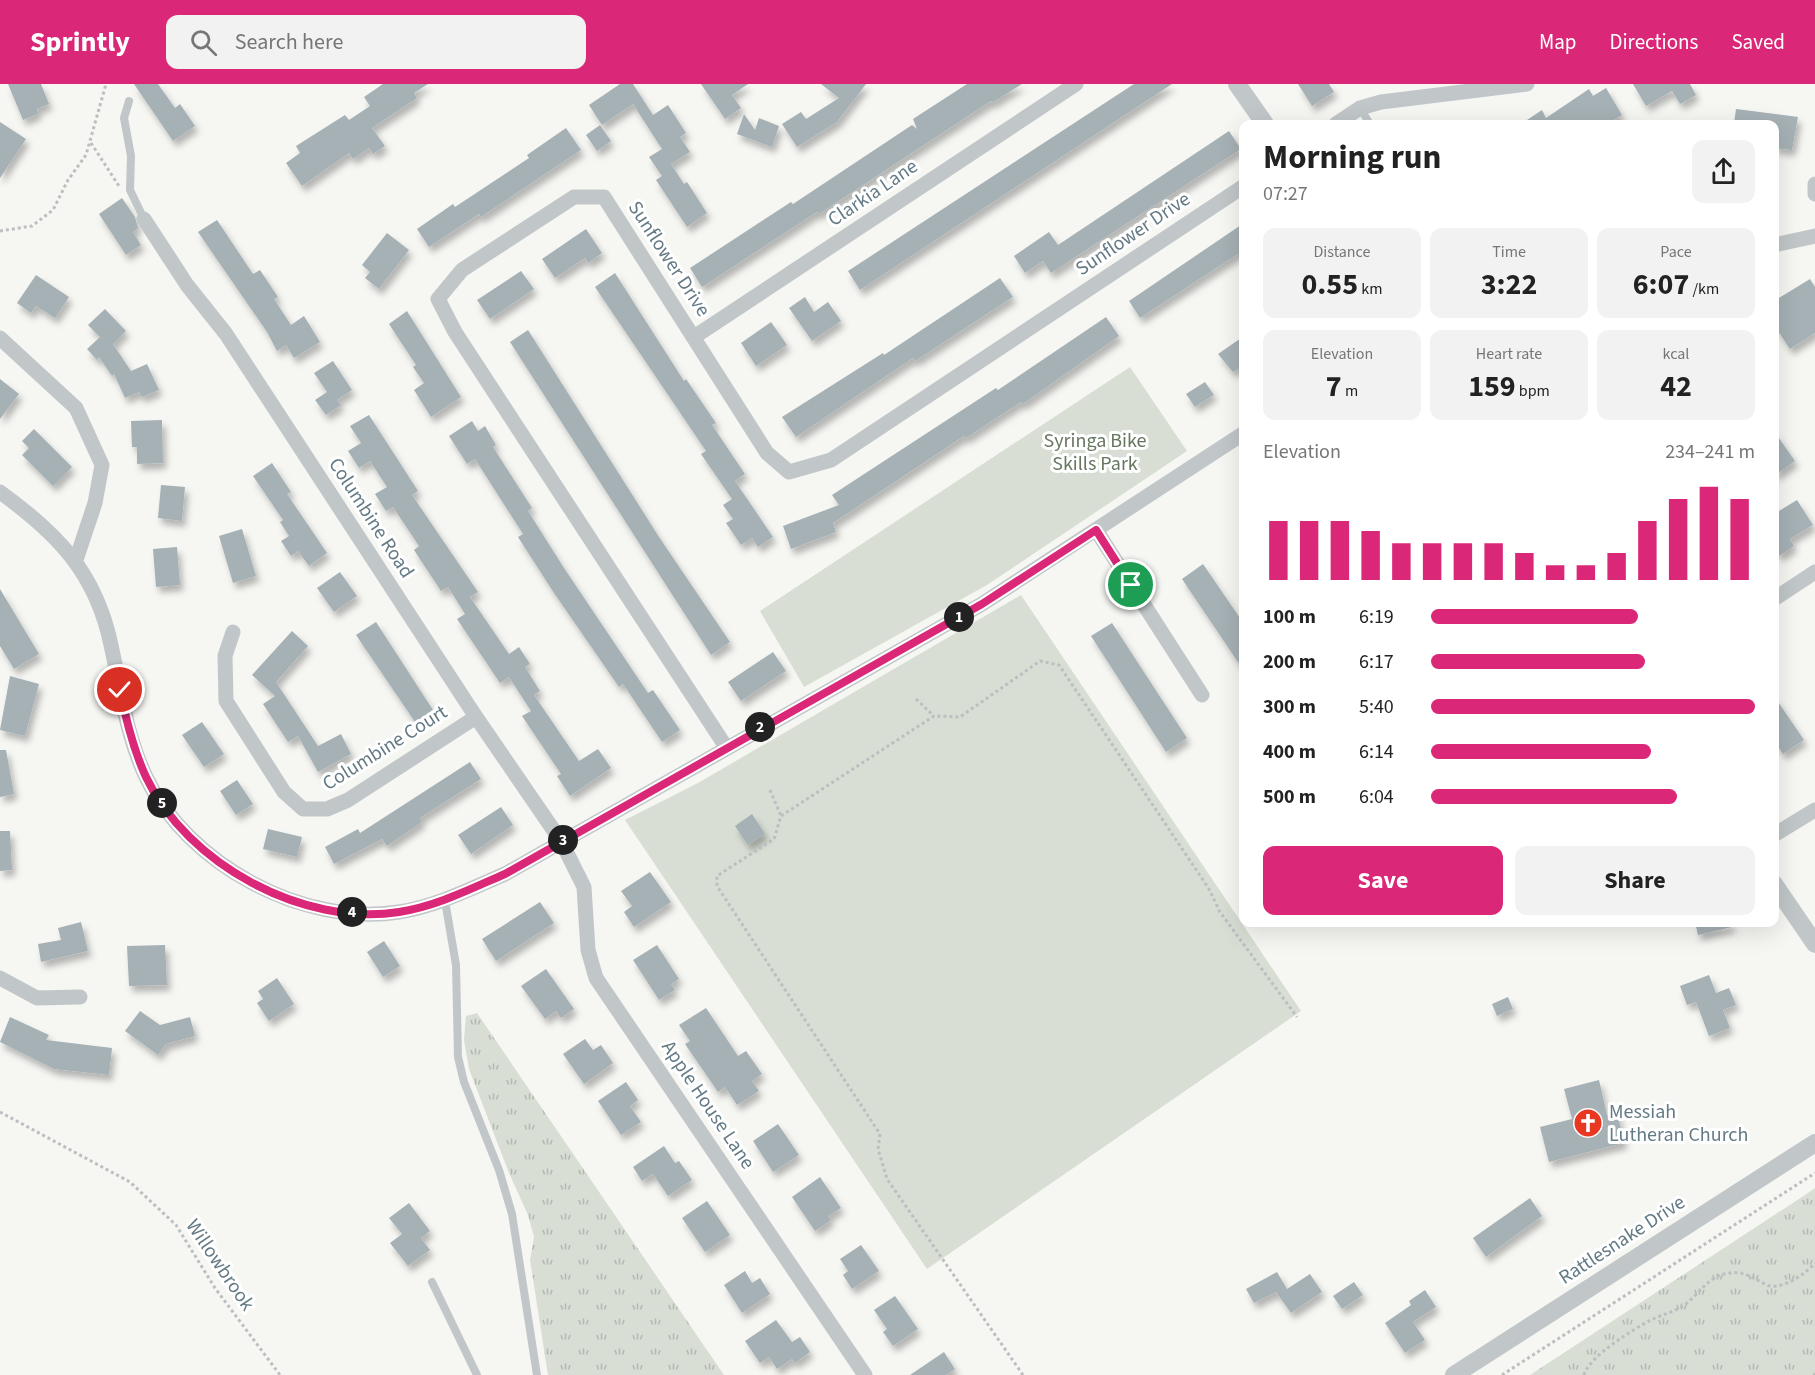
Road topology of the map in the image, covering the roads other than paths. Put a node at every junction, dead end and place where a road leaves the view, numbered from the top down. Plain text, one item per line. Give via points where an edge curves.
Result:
1 (1076, 84) edge
2 (1237, 84) edge
3 (1527, 84) edge
4 (1441, 89) edge
5 (129, 101) dead end
6 (1360, 108) junction
7 (1262, 120) edge
8 (1342, 120) edge
9 (1368, 120) edge
10 (1815, 184) edge
11 (1239, 189) edge
12 (1815, 194) edge
13 (144, 219) joint
14 (1815, 236) edge
15 (1779, 244) edge
16 (693, 337) junction
17 (0, 338) edge
18 (1239, 436) edge
19 (0, 492) edge
20 (1096, 530) junction
21 (76, 561) junction
22 (1815, 572) edge
23 (1779, 596) edge
24 (233, 632) dead end
25 (1202, 695) dead end
26 (476, 717) junction
27 (726, 747) junction
28 (1815, 810) edge
29 (1779, 832) edge
30 (561, 841) junction
31 (1779, 892) edge
32 (445, 901) junction
33 (1815, 944) edge
34 (0, 978) edge
35 (80, 997) dead end
36 (1815, 1143) edge
37 (432, 1282) dead end
38 (477, 1375) edge
39 (537, 1375) edge
40 (865, 1375) edge
41 (1454, 1375) edge

1 - 16 street, Clarkia Lane
2 - 7 street
3 - 4 street
4 - 6 street
5 - 13 lane via 124,118 131,156 130,190
6 - 8 street
6 - 9 lane
10 - 12 street
11 - 16 street, Sunflower Drive via 831,460 789,472 767,453
13 - 26 street, Columbine Road via 187,285 226,334
14 - 15 street
16 - 27 street, Sunflower Drive via 604,197 574,197 462,270 438,299 455,332
17 - 21 street via 76,408 102,465 95,503
18 - 20 street
19 - 21 street via 44,525
20 - 25 street
20 - 27 street via 982,604
21 - 32 street via 99,604 111,642 130,738 138,758 164,807 191,840 264,890 306,905 345,912 397,912
22 - 23 street
24 - 26 street, Columbine Court via 225,656 226,701 284,792 303,809 327,809 348,800
26 - 30 street, Columbine Road
27 - 30 street
28 - 29 street
30 - 32 street via 505,874
30 - 40 street, Apple House Lane via 584,887 588,950 596,978
31 - 33 street
32 - 39 lane via 456,964 458,1057 512,1214
34 - 35 street via 37,998
36 - 41 street, Rattlesnake Drive
37 - 38 lane

